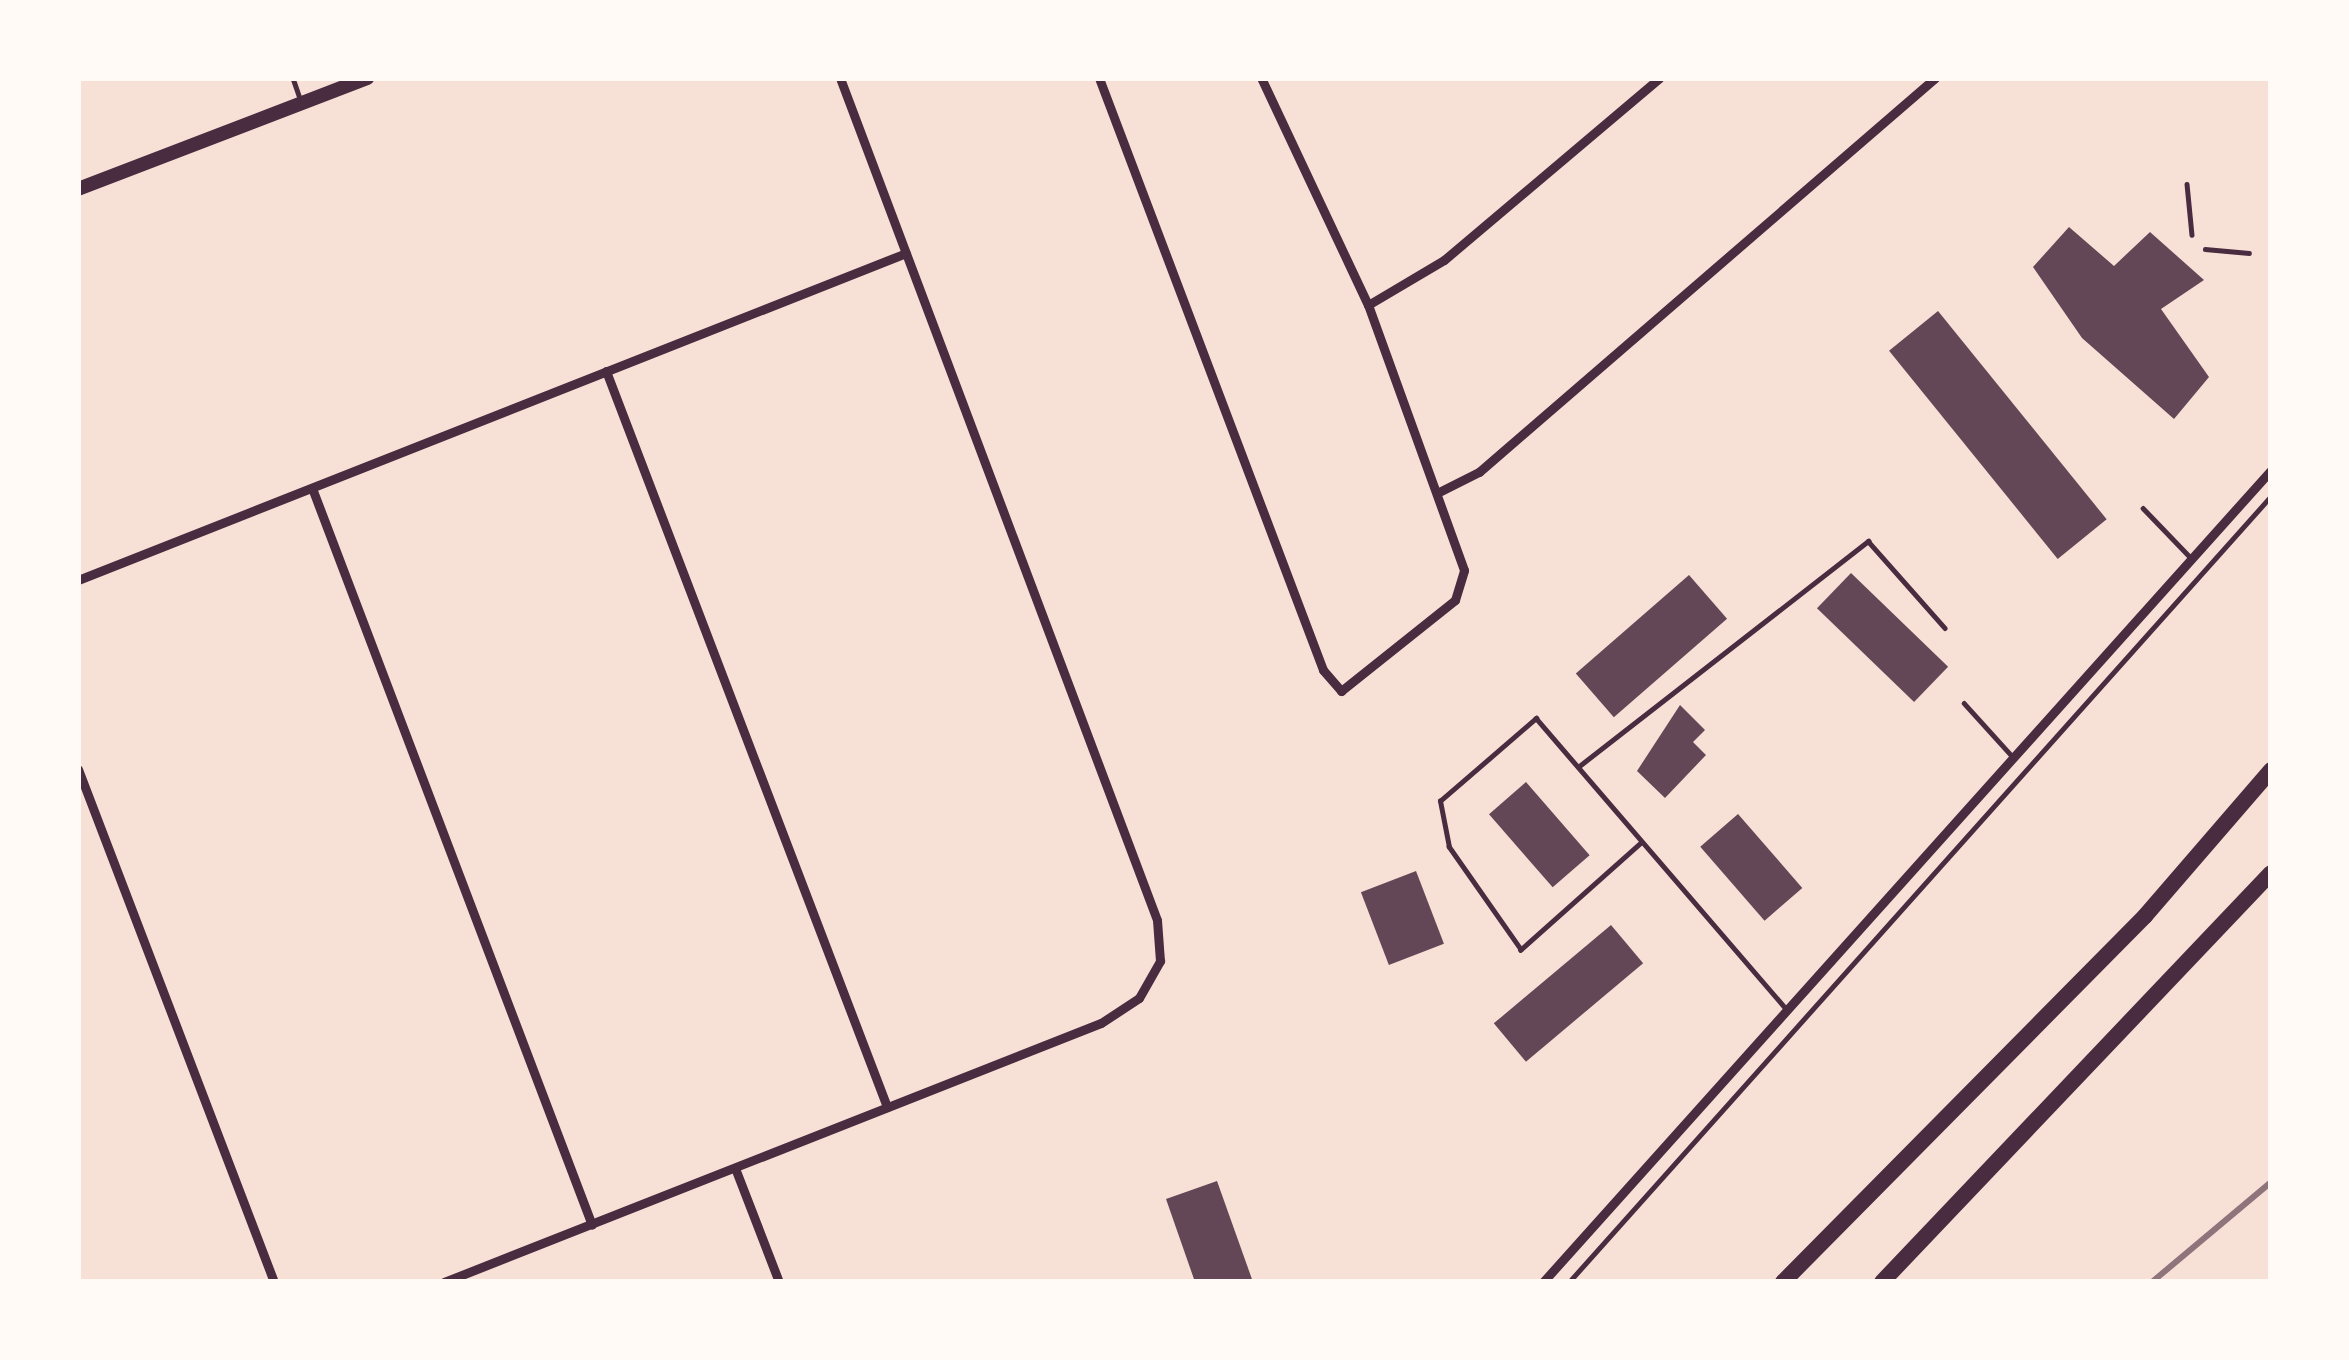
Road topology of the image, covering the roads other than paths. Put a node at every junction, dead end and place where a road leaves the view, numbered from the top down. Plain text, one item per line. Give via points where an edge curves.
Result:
1 (293, 78) edge
2 (367, 78) edge
3 (840, 78) edge
4 (1100, 78) edge
5 (1262, 78) edge
6 (1659, 78) edge
7 (1935, 78) edge
8 (332, 84) edge
9 (302, 103) junction
10 (2187, 184) dead end
11 (78, 189) edge
12 (2192, 235) dead end
13 (2205, 249) dead end
14 (907, 254) junction
15 (2249, 254) dead end
16 (1368, 305) junction
17 (606, 371) junction
18 (2271, 470) edge
19 (312, 488) junction
20 (1439, 492) junction
21 (2143, 508) dead end
22 (2192, 559) junction
23 (78, 580) edge
24 (1945, 628) dead end
25 (1964, 703) dead end
26 (2014, 757) junction
27 (2271, 760) edge
28 (1578, 767) junction
29 (78, 769) edge
30 (2271, 770) edge
31 (2245, 799) junction
32 (1641, 843) junction
33 (2271, 873) edge
34 (2271, 886) edge
35 (2220, 931) junction
36 (1788, 1010) junction
37 (887, 1106) junction
38 (735, 1168) junction
39 (592, 1225) junction
40 (274, 1282) edge
41 (444, 1282) edge
42 (779, 1282) edge
43 (1543, 1282) edge
44 (1783, 1282) edge
45 (1882, 1282) edge

1 - 9 lane
2 - 8 main road
3 - 14 street
4 - 20 street via 1333,688 1359,681 1461,591
5 - 16 street
6 - 16 street via 1444,260
7 - 20 street via 1479,472
8 - 9 main road
9 - 11 main road
10 - 12 lane
13 - 15 lane
14 - 17 street
14 - 37 street via 1162,947 1149,987 1114,1017
16 - 20 street
17 - 19 street
17 - 37 street
18 - 22 street
19 - 23 street
19 - 39 street
21 - 22 lane
22 - 26 street
24 - 28 lane via 1868,541
25 - 26 lane
26 - 36 street
27 - 31 highway
28 - 32 lane
28 - 32 lane via 1536,718 1440,801 1450,847 1521,950
29 - 40 street
30 - 31 highway
31 - 44 highway
32 - 36 lane
33 - 35 highway
34 - 35 highway
35 - 45 highway
36 - 43 street
37 - 38 street
38 - 39 street
38 - 42 street
39 - 41 street

